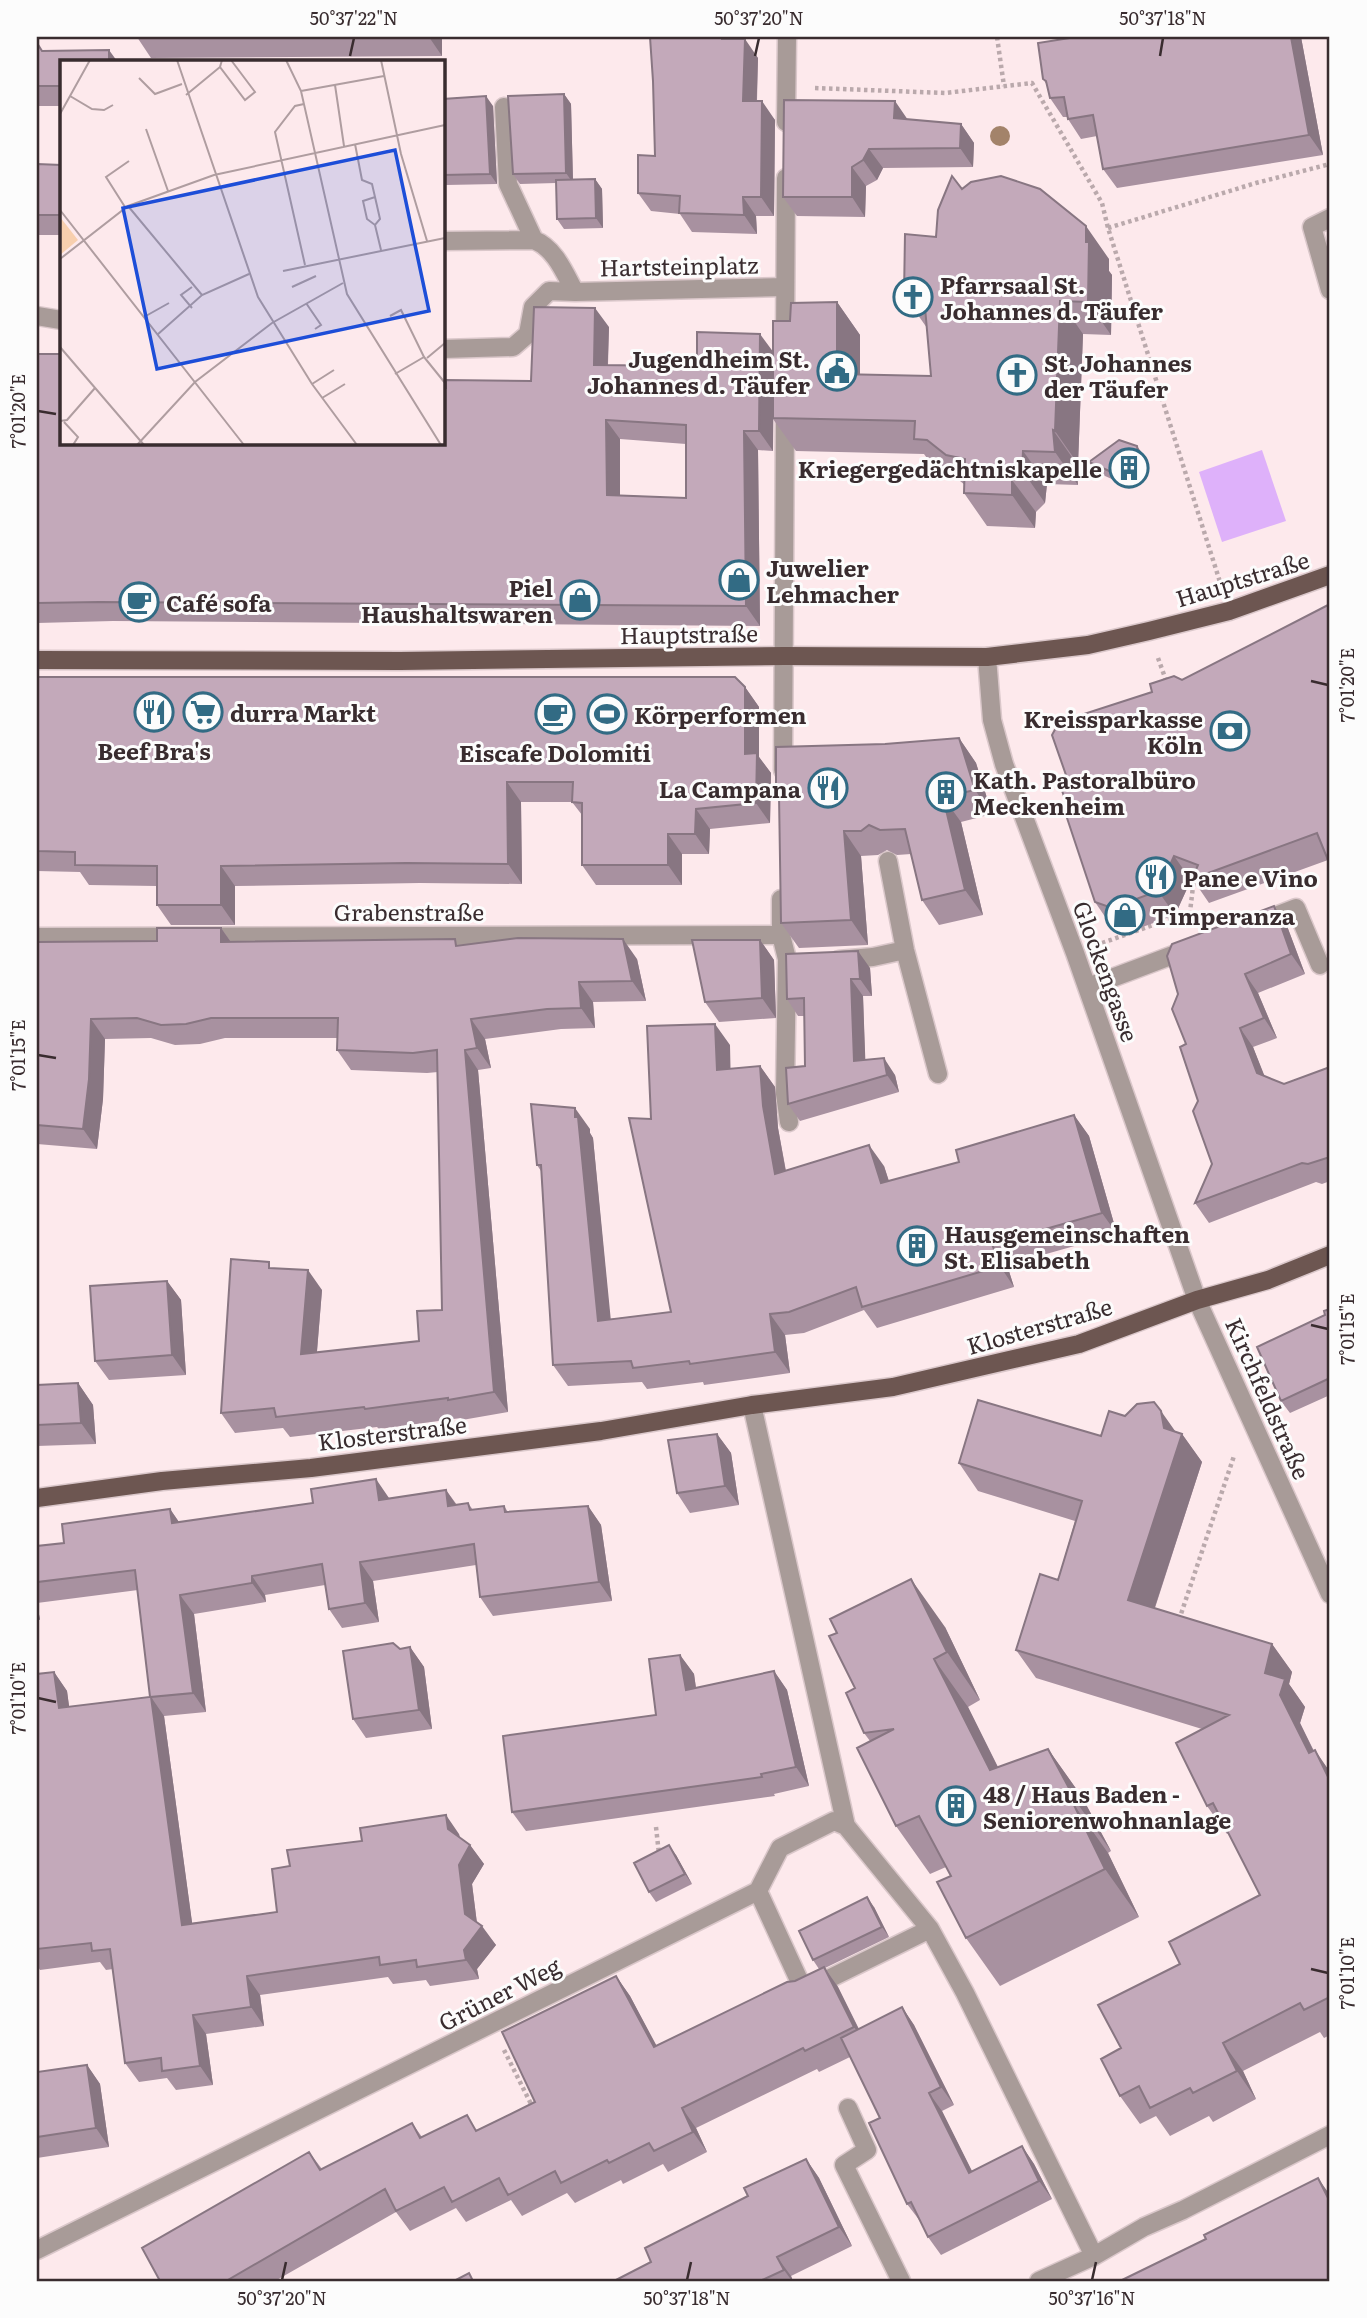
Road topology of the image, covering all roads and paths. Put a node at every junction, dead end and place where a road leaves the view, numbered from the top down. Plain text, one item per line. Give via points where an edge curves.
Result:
1 (788, 37) edge
2 (997, 37) edge
3 (1004, 86) junction
4 (786, 87) junction
5 (504, 107) dead end
6 (1330, 164) edge
7 (1330, 218) edge
8 (1108, 228) junction
9 (534, 240) junction
10 (444, 242) edge
11 (785, 287) junction
12 (1330, 289) edge
13 (575, 292) junction
14 (37, 316) edge
15 (60, 320) edge
16 (444, 349) edge
17 (785, 356) edge
18 (785, 397) edge
19 (1330, 575) edge
20 (1229, 611) junction
21 (1149, 631) junction
22 (784, 656) junction
23 (987, 657) junction
24 (37, 660) edge
25 (1171, 693) edge
26 (783, 782) edge
27 (888, 861) dead end
28 (1194, 872) edge
29 (782, 879) edge
30 (1244, 928) edge
31 (781, 935) junction
32 (37, 937) edge
33 (1205, 943) edge
34 (905, 950) junction
35 (1075, 953) junction
36 (828, 962) edge
37 (1320, 965) dead end
38 (1088, 987) junction
39 (938, 1074) dead end
40 (789, 1122) edge
41 (1330, 1255) edge
42 (1197, 1300) junction
43 (752, 1405) junction
44 (1248, 1412) junction
45 (37, 1498) edge
46 (1330, 1594) edge
47 (1178, 1623) edge
48 (846, 1826) junction
49 (656, 1827) dead end
50 (660, 1863) edge
51 (758, 1891) junction
52 (930, 1929) junction
53 (492, 2024) junction
54 (848, 2108) dead end
55 (537, 2116) edge
56 (1330, 2135) edge
57 (37, 2250) edge
58 (1094, 2256) junction
59 (901, 2281) edge
60 (1039, 2281) edge

1 - 4 street
2 - 3 path
3 - 4 path via 946,93
3 - 8 path via 1032,83 1102,203
4 - 11 street
5 - 9 street via 508,184
6 - 8 path
7 - 12 street via 1312,227
8 - 20 path
9 - 10 street
9 - 13 street, Hartsteinplatz via 557,260
11 - 13 street, Hartsteinplatz
11 - 17 street
13 - 16 street, Hartsteinplatz via 549,291 533,307 528,334 513,347
14 - 15 street
18 - 22 street
19 - 20 main road, Hauptstraße
20 - 21 main road, Hauptstraße
21 - 23 main road, Hauptstraße via 1088,645
21 - 25 path
22 - 23 main road, Hauptstraße
22 - 24 main road, Hauptstraße
22 - 26 street
23 - 35 street, Glockengasse via 992,720 1004,764
27 - 34 street
28 - 35 path via 1189,912
29 - 31 street
30 - 37 street via 1296,908
31 - 32 street, Grabenstraße
31 - 40 street via 794,960 785,1094
33 - 38 street
34 - 36 street
34 - 39 street
35 - 38 street, Glockengasse
38 - 42 street, Glockengasse
41 - 42 main road, Klosterstraße via 1268,1280
42 - 43 main road, Klosterstraße via 1079,1343 957,1374
42 - 44 street, Kirchfeldstraße
43 - 45 main road, Klosterstraße via 601,1431
43 - 48 street
44 - 46 street, Kirchfeldstraße
44 - 47 path
48 - 51 street via 834,1821 780,1848
48 - 52 street
49 - 50 path
51 - 52 street via 804,1991
51 - 53 street, Grüner Weg
52 - 58 street
53 - 55 path
53 - 57 street, Grüner Weg
54 - 59 street via 867,2150 844,2165
56 - 58 street
58 - 60 street

